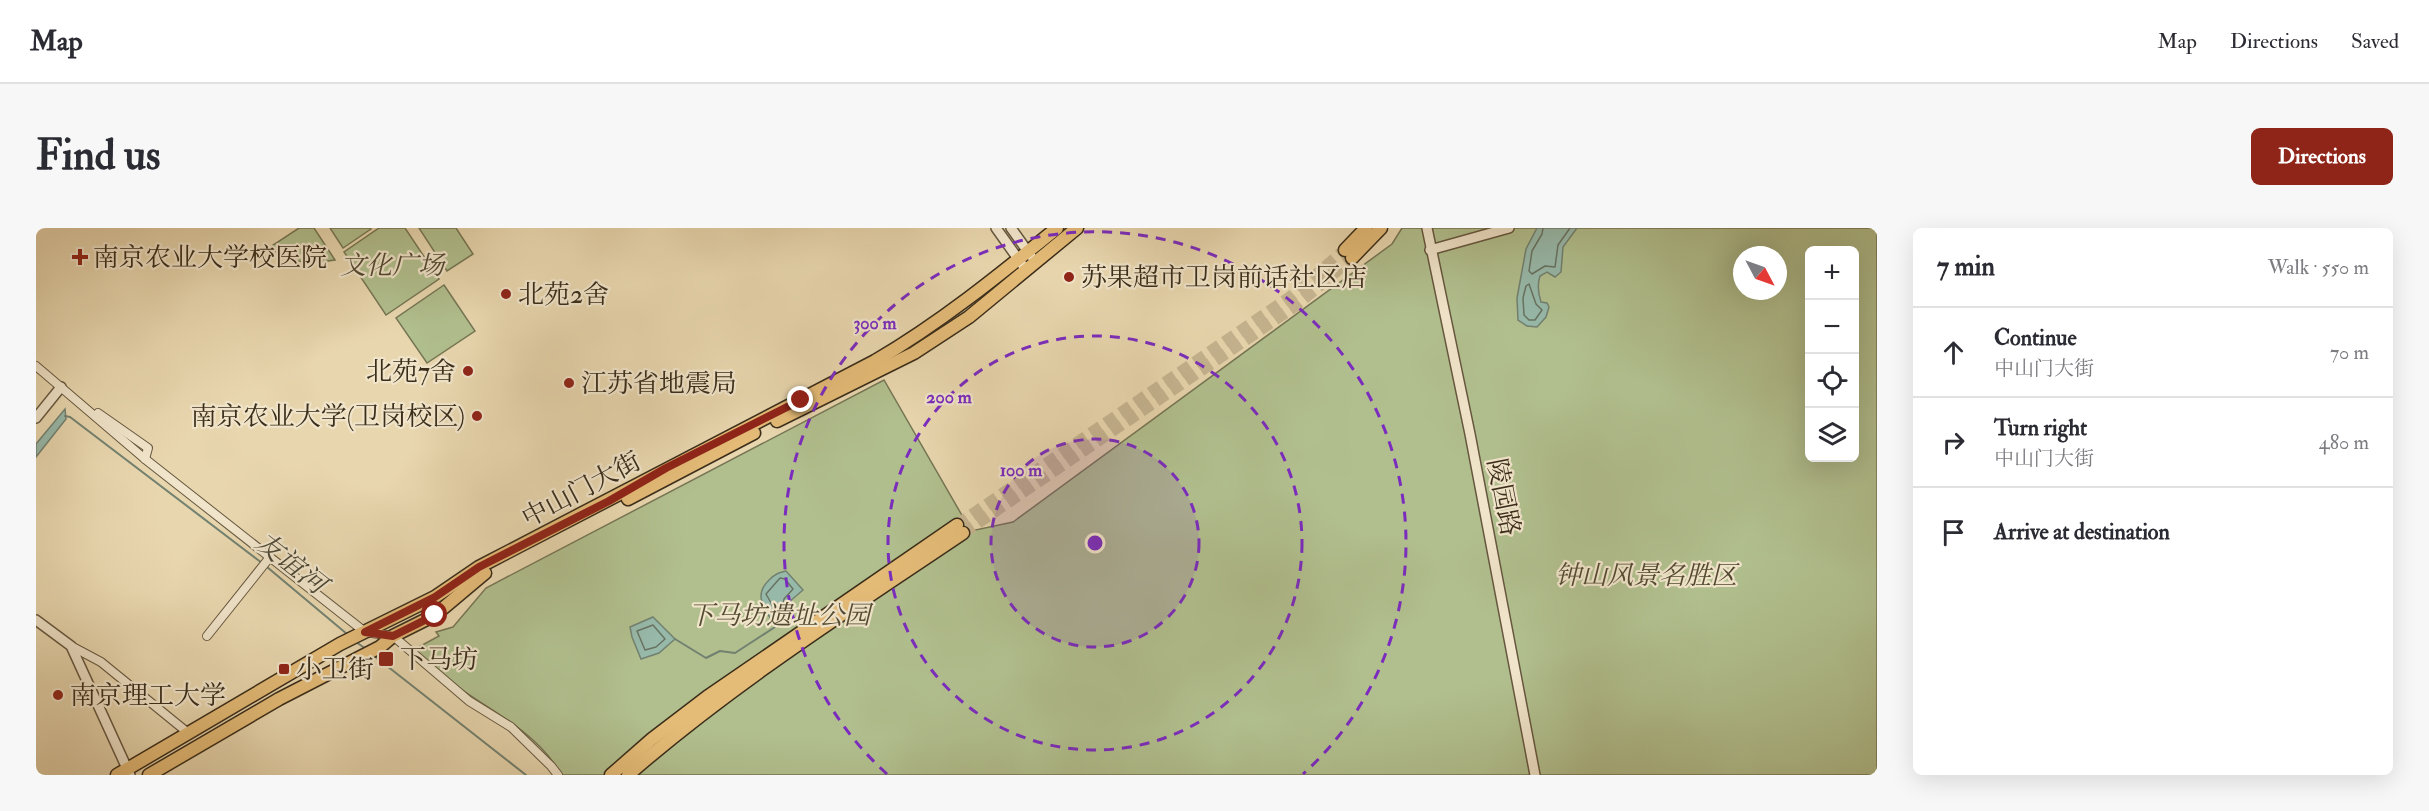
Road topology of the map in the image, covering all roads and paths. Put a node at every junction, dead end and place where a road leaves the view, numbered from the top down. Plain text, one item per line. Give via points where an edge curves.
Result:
1 (996, 228) edge
2 (1011, 228) edge
3 (1056, 228) edge
4 (1077, 228) edge
5 (1366, 228) edge
6 (1381, 228) edge
7 (1427, 228) edge
8 (1509, 228) edge
9 (1430, 249) junction
10 (1023, 256) junction
11 (1031, 267) junction
12 (36, 366) edge
13 (61, 387) junction
14 (36, 418) edge
15 (268, 559) junction
16 (36, 620) edge
17 (365, 632) junction
18 (207, 636) dead end
19 (393, 636) junction
20 (71, 646) junction
21 (187, 732) junction
22 (125, 773) edge
23 (149, 775) edge
24 (558, 775) edge
25 (611, 775) edge
26 (628, 775) edge
27 (1535, 775) edge

1 - 10 street
2 - 10 street
3 - 10 main road, 中山门大街
4 - 11 main road, 中山门大街
5 - 6 main road via 1349,254
7 - 9 street, 陵园路
8 - 9 street
9 - 27 street, 陵园路 via 1470,434
10 - 11 street
10 - 17 main road, 中山门大街 via 955,309 875,361 479,567 435,597
11 - 19 main road, 中山门大街 via 969,317 914,354 480,575 435,615
12 - 13 street
13 - 14 street
13 - 15 street
15 - 17 street
15 - 18 street
16 - 20 street
17 - 19 street
17 - 21 main road, 中山门大街
19 - 23 main road, 中山门大街 via 380,647 279,699
19 - 24 street via 469,701 511,727
20 - 21 street via 101,662
20 - 22 street
21 - 22 main road, 中山门大街
25 - 26 main road via 707,697 960,529 679,732

